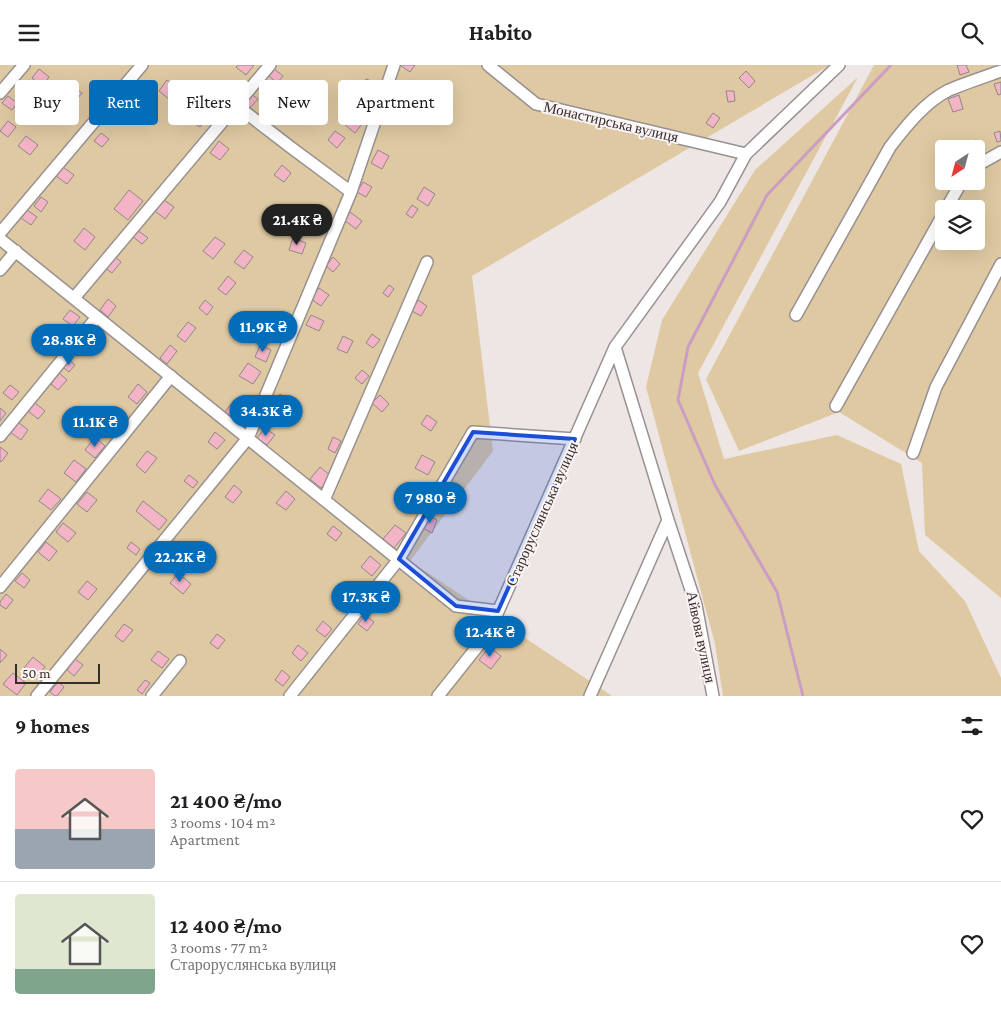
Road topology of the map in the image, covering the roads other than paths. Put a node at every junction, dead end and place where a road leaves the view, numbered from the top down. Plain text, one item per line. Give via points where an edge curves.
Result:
1 (24, 65) edge
2 (142, 65) edge
3 (270, 65) edge
4 (394, 65) edge
5 (488, 65) edge
6 (839, 65) edge
7 (1001, 71) edge
8 (249, 90) edge
9 (0, 93) edge
10 (249, 115) edge
11 (219, 125) edge
12 (1001, 152) edge
13 (746, 154) junction
14 (985, 161) edge
15 (351, 192) junction
16 (935, 229) edge
17 (0, 233) edge
18 (0, 239) edge
19 (16, 251) junction
20 (427, 262) dead end
21 (1001, 264) edge
22 (0, 271) edge
23 (74, 298) junction
24 (796, 315) dead end
25 (97, 317) junction
26 (615, 347) junction
27 (171, 376) junction
28 (836, 406) dead end
29 (0, 436) edge
30 (248, 438) junction
31 (575, 439) junction
32 (913, 453) dead end
33 (324, 500) junction
34 (668, 520) junction
35 (399, 559) junction
36 (0, 587) edge
37 (498, 611) junction
38 (180, 661) dead end
39 (37, 696) edge
40 (152, 696) edge
41 (290, 696) edge
42 (438, 696) edge
43 (590, 696) edge
44 (713, 696) edge

1 - 9 street
2 - 17 street
3 - 8 street
4 - 15 street
5 - 13 street, Монастирська вулиця via 536,104
6 - 13 street, Староруслянська вулиця
7 - 24 street via 948,91 906,126 890,147
10 - 15 street
11 - 23 street
12 - 14 street
13 - 26 street, Староруслянська вулиця via 720,202
15 - 30 street
16 - 28 street
18 - 19 street
19 - 22 street
19 - 23 street
20 - 33 street
21 - 32 street via 936,387
23 - 25 street
25 - 27 street
25 - 29 street
26 - 31 street, Староруслянська вулиця
26 - 34 street
27 - 30 street
27 - 36 street
30 - 33 street
30 - 39 street
31 - 35 street via 473,432
31 - 37 street, Староруслянська вулиця
33 - 35 street
34 - 43 street
34 - 44 street, Айвова вулиця via 696,605
35 - 37 street via 456,606
35 - 41 street
37 - 42 street, Староруслянська вулиця via 489,632
38 - 40 street

